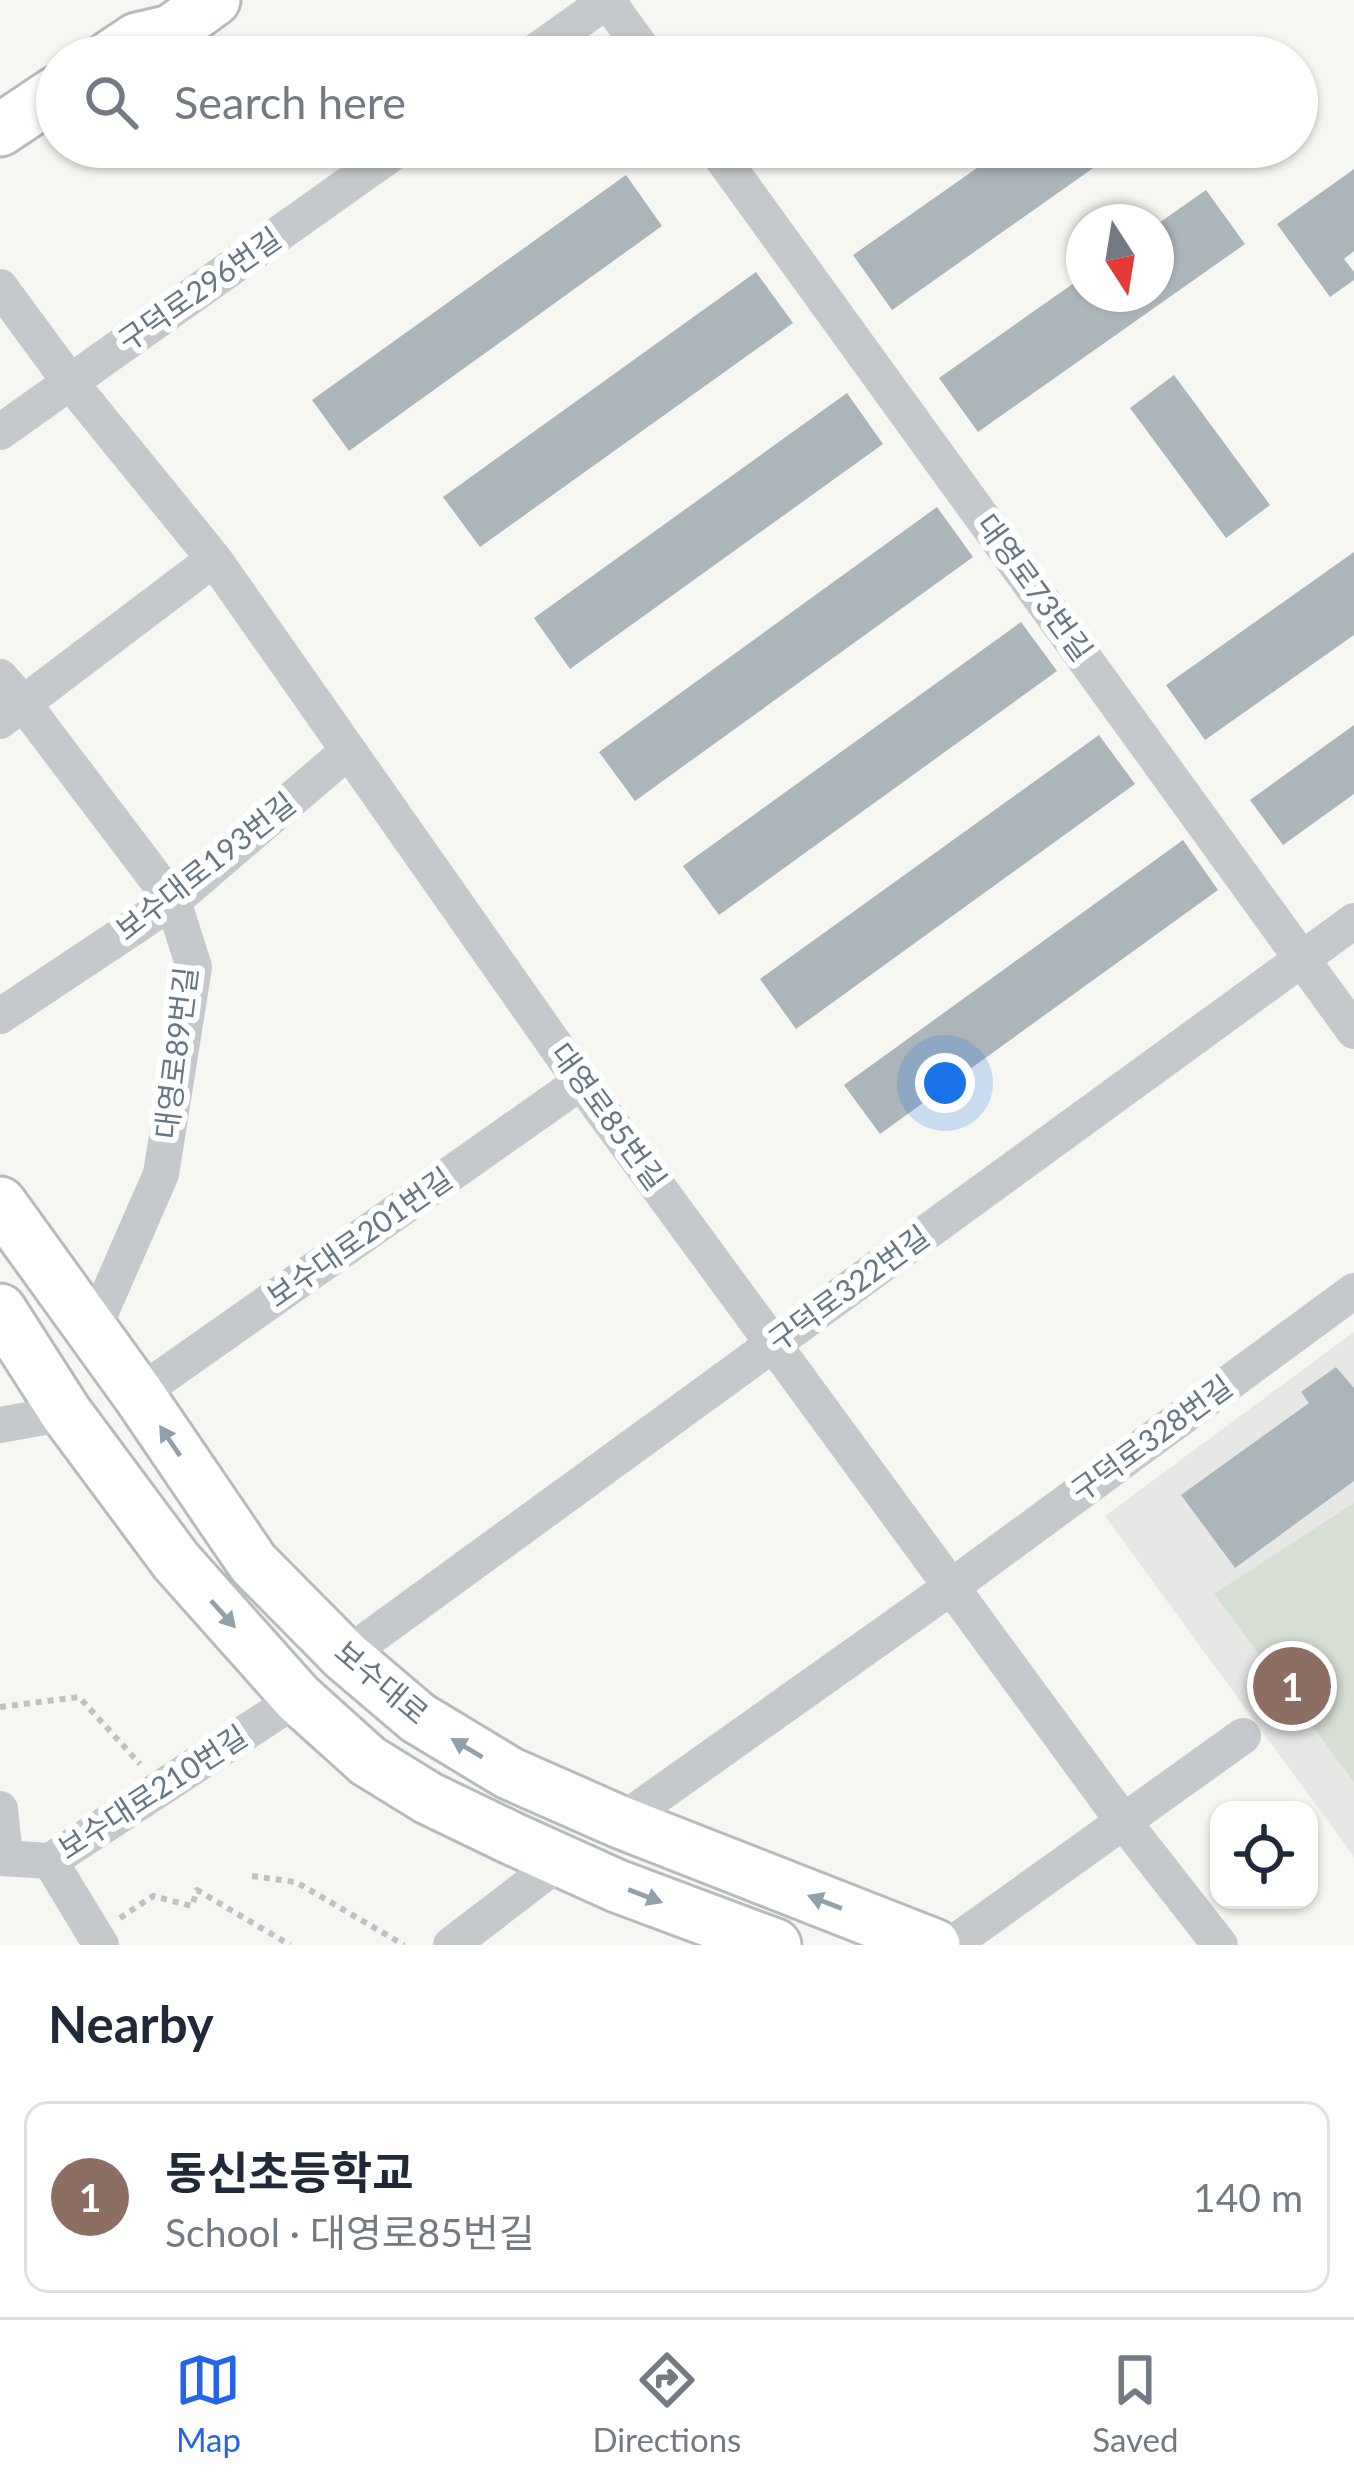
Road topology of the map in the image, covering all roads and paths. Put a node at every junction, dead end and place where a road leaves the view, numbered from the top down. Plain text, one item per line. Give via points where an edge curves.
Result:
1 (214, 0) edge
2 (607, 0) edge
3 (130, 32) edge
4 (556, 36) edge
5 (633, 36) edge
6 (36, 106) edge
7 (0, 130) edge
8 (371, 168) edge
9 (728, 168) edge
10 (0, 287) edge
11 (70, 382) junction
12 (0, 432) edge
13 (214, 559) junction
14 (8, 700) edge
15 (347, 752) junction
16 (173, 901) junction
17 (1354, 921) edge
18 (1303, 958) junction
19 (0, 1016) edge
20 (1354, 1030) edge
21 (581, 1082) junction
22 (0, 1203) edge
23 (0, 1258) edge
24 (1354, 1291) edge
25 (0, 1310) edge
26 (92, 1332) junction
27 (774, 1344) junction
28 (138, 1394) junction
29 (66, 1413) junction
30 (0, 1425) edge
31 (253, 1564) junction
32 (951, 1587) junction
33 (344, 1656) junction
34 (298, 1698) junction
35 (0, 1707) edge
36 (1243, 1736) dead end
37 (162, 1788) junction
38 (0, 1809) edge
39 (1123, 1821) junction
40 (620, 1822) junction
41 (3, 1858) edge
42 (562, 1860) junction
43 (50, 1861) junction
44 (252, 1876) dead end
45 (95, 1942) edge
46 (290, 1945) edge
47 (404, 1945) edge
48 (451, 1945) edge
49 (776, 1945) edge
50 (934, 1945) edge
51 (951, 1945) edge
52 (1220, 1945) edge

1 - 3 main road via 171,31
2 - 4 street
2 - 5 street
6 - 7 main road
8 - 11 street, 구덕로296번길
9 - 18 street, 대영로73번길
10 - 11 street, 대영로85번길
11 - 12 street, 구덕로296번길
11 - 13 street, 대영로85번길
13 - 14 street
13 - 15 street, 대영로85번길
14 - 16 street, 대영로89번길
15 - 16 street, 보수대로193번길
15 - 21 street, 대영로85번길
16 - 19 street, 보수대로193번길
16 - 26 street, 대영로89번길 via 194,967 161,1174
17 - 18 street, 구덕로322번길
18 - 20 street, 대영로73번길
18 - 27 street, 구덕로322번길
21 - 27 street, 대영로85번길
21 - 28 street, 보수대로201번길
22 - 26 main road, 보수대로
23 - 31 main road via 160,1490
24 - 32 street, 구덕로328번길
25 - 29 main road
26 - 28 main road, 보수대로
27 - 32 street, 대영로85번길
27 - 33 street, 구덕로322번길
31 -> 28 main road, 보수대로
29 - 30 street
29 -> 34 main road via 176,1561
31 - 33 main road, 보수대로
32 - 39 street, 대영로85번길
32 - 40 street, 구덕로328번길
40 -> 33 main road, 보수대로 via 472,1751
34 - 37 street, 보수대로210번길
34 - 42 main road via 408,1786
35 - 37 path via 79,1697
36 - 39 street
37 - 43 street, 보수대로210번길
38 - 41 street
39 - 51 street
39 - 52 street, 대영로85번길
50 -> 40 main road, 보수대로
41 - 43 street, 보수대로210번길
42 - 48 street
42 -> 49 main road
43 - 45 street
44 - 47 path via 296,1882
45 - 46 path via 153,1896 192,1906 197,1890

